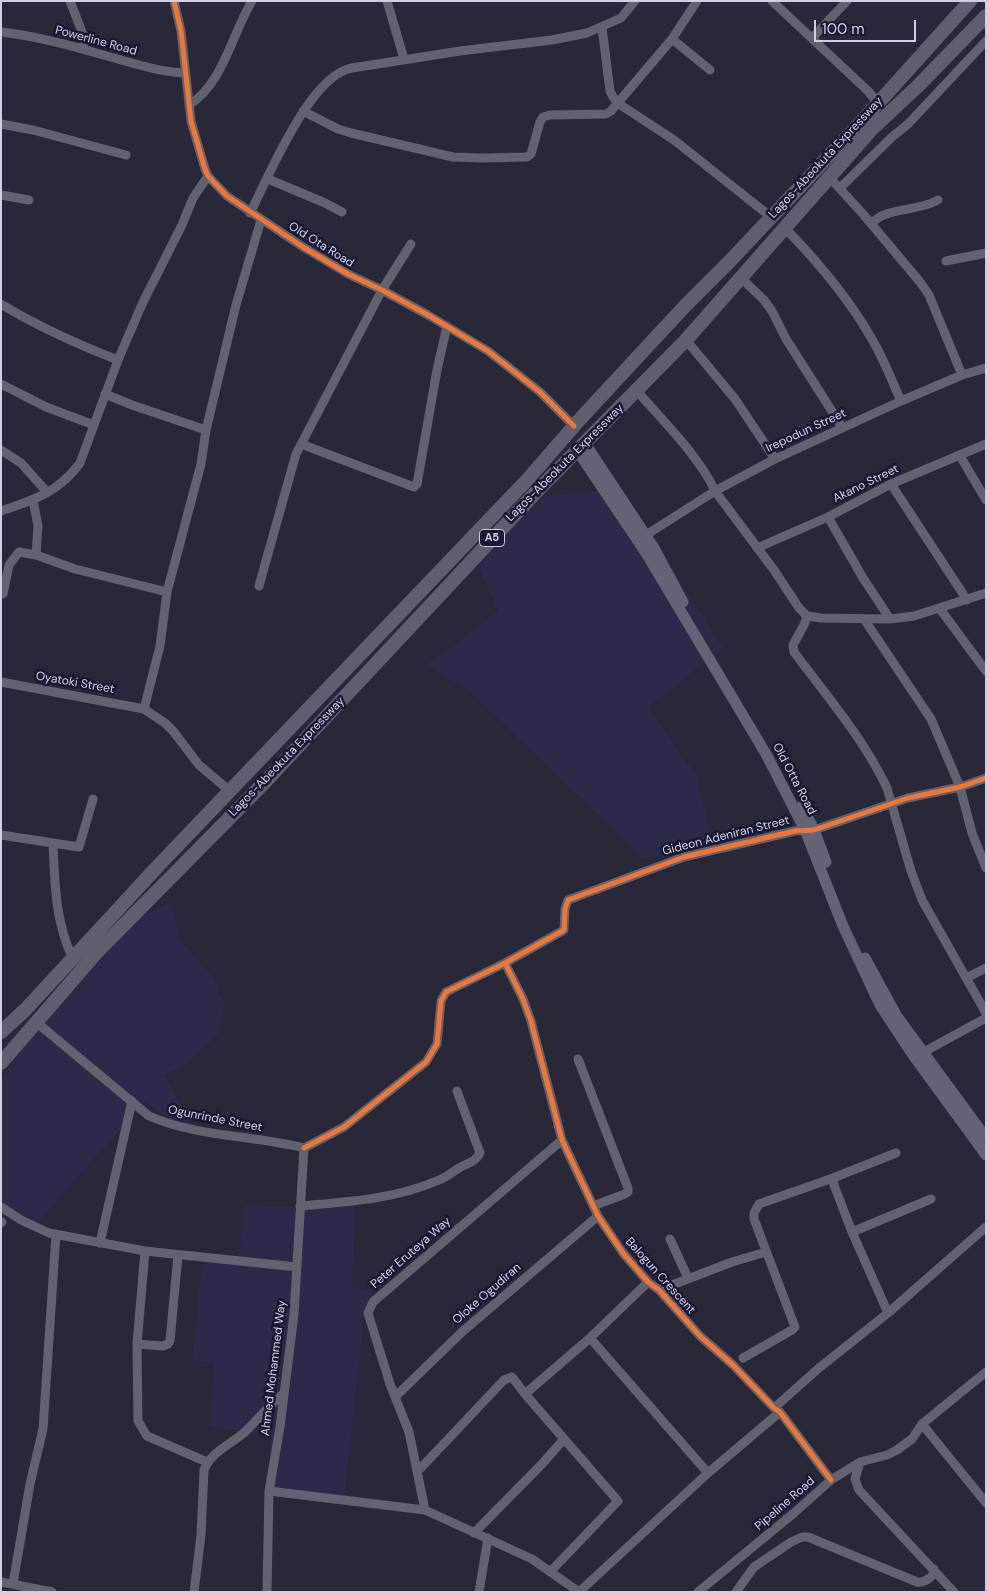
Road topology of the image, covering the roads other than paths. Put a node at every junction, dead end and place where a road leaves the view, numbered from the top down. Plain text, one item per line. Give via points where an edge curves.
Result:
1 (70, 1) edge
2 (174, 1) edge
3 (252, 1) edge
4 (387, 1) edge
5 (635, 1) edge
6 (697, 1) edge
7 (772, 1) edge
8 (847, 1) edge
9 (970, 1) edge
10 (985, 20) edge
11 (602, 27) junction
12 (1, 32) edge
13 (812, 38) junction
14 (672, 39) junction
15 (986, 41) edge
16 (84, 49) junction
17 (404, 59) junction
18 (710, 70) dead end
19 (185, 72) junction
20 (878, 103) junction
21 (619, 104) junction
22 (190, 107) junction
23 (303, 111) junction
24 (1, 124) edge
25 (867, 125) junction
26 (126, 155) dead end
27 (208, 176) junction
28 (268, 179) junction
29 (835, 183) junction
30 (1, 195) edge
31 (29, 200) dead end
32 (938, 200) dead end
33 (250, 212) junction
34 (342, 212) dead end
35 (771, 217) junction
36 (261, 220) junction
37 (871, 224) junction
38 (785, 228) junction
39 (411, 244) dead end
40 (986, 252) edge
41 (946, 261) dead end
42 (740, 277) junction
43 (382, 290) junction
44 (1, 304) edge
45 (447, 326) junction
46 (686, 340) junction
47 (118, 360) junction
48 (986, 368) edge
49 (962, 375) junction
50 (1, 384) edge
51 (637, 391) junction
52 (105, 394) junction
53 (901, 401) junction
54 (94, 425) junction
55 (574, 426) junction
56 (842, 427) junction
57 (206, 430) junction
58 (301, 444) junction
59 (986, 444) edge
60 (581, 446) junction
61 (1, 450) edge
62 (960, 456) junction
63 (775, 459) junction
64 (891, 484) junction
65 (715, 491) junction
66 (47, 492) junction
67 (33, 500) junction
68 (986, 500) edge
69 (1, 512) edge
70 (828, 517) junction
71 (646, 535) junction
72 (756, 548) junction
73 (36, 555) junction
74 (259, 586) dead end
75 (167, 592) junction
76 (986, 593) edge
77 (3, 594) dead end
78 (967, 600) junction
79 (940, 609) junction
80 (806, 616) junction
81 (864, 619) junction
82 (890, 619) junction
83 (986, 671) edge
84 (1, 682) edge
85 (144, 709) junction
86 (986, 778) edge
87 (960, 787) junction
88 (230, 790) junction
89 (93, 799) dead end
90 (892, 805) junction
91 (810, 830) junction
92 (1, 835) edge
93 (53, 844) junction
94 (986, 868) edge
95 (73, 959) junction
96 (504, 964) junction
97 (986, 968) edge
98 (966, 978) junction
99 (986, 1013) edge
100 (986, 1018) edge
101 (36, 1022) junction
102 (1, 1032) edge
103 (922, 1053) junction
104 (578, 1060) dead end
105 (1, 1064) edge
106 (457, 1091) dead end
107 (132, 1101) junction
108 (986, 1138) edge
109 (562, 1140) junction
110 (304, 1148) junction
111 (896, 1154) dead end
112 (986, 1155) edge
113 (833, 1178) junction
114 (931, 1199) dead end
115 (300, 1206) junction
116 (593, 1206) junction
117 (1, 1207) edge
118 (598, 1216) junction
119 (986, 1227) edge
120 (852, 1232) junction
121 (56, 1234) junction
122 (670, 1239) dead end
123 (100, 1243) junction
124 (145, 1251) junction
125 (766, 1252) junction
126 (178, 1255) junction
127 (297, 1266) junction
128 (688, 1278) junction
129 (648, 1282) junction
130 (659, 1290) junction
131 (888, 1313) junction
132 (590, 1338) junction
133 (137, 1344) junction
134 (743, 1358) dead end
135 (986, 1372) edge
136 (284, 1392) junction
137 (525, 1394) junction
138 (396, 1396) junction
139 (777, 1410) junction
140 (922, 1424) junction
141 (564, 1439) junction
142 (207, 1462) junction
143 (860, 1462) junction
144 (418, 1471) junction
145 (708, 1473) junction
146 (831, 1480) junction
147 (269, 1491) junction
148 (986, 1504) edge
149 (424, 1510) junction
150 (474, 1533) junction
151 (488, 1538) junction
152 (934, 1569) junction
153 (551, 1572) junction
154 (1, 1582) edge
155 (13, 1584) junction
156 (52, 1592) edge
157 (194, 1592) edge
158 (267, 1592) edge
159 (479, 1592) edge
160 (579, 1592) edge
161 (698, 1592) edge
162 (736, 1592) edge
163 (954, 1592) edge

1 - 16 street via 82,32
2 - 19 street, Old Ota Road
3 - 22 street via 211,84
4 - 17 street
5 - 11 street via 621,18
6 - 14 street
7 - 13 street
8 - 13 street
9 - 20 highway, Lagos-Abeokuta Expressway / A5
10 - 25 highway, Lagos-Abeokuta Expressway / A5 via 919,85
11 - 17 street via 552,40
11 - 21 street via 610,91
12 - 16 street, Powerline Road
13 - 20 street
14 - 18 street
14 - 21 street
15 - 29 street via 908,124
16 - 19 street, Powerline Road via 144,66
17 - 23 street via 340,71
19 - 22 street, Old Ota Road
20 - 25 highway, Lagos-Abeokuta Expressway / A5
21 - 23 street via 606,114 550,115 543,118 531,154 520,158 440,154 351,134
21 - 35 street via 681,145
22 - 27 street, Old Ota Road
23 - 28 street
24 - 26 street
25 - 29 highway, Lagos-Abeokuta Expressway / A5
25 - 35 highway, Lagos-Abeokuta Expressway / A5
27 - 33 street, Old Ota Road via 227,196
27 - 47 street via 192,198
28 - 33 street
28 - 34 street
29 - 37 street
29 - 38 highway, Lagos-Abeokuta Expressway / A5
30 - 31 street
32 - 37 street via 926,206 883,214
33 - 36 street, Old Ota Road
35 - 55 highway, Lagos-Abeokuta Expressway / A5
36 - 43 street, Old Ota Road via 336,268
36 - 57 street via 236,305
37 - 49 street via 910,268 929,296
38 - 42 highway, Lagos-Abeokuta Expressway / A5
38 - 53 street via 852,308 876,347
39 - 43 street
40 - 41 street
42 - 46 highway, Lagos-Abeokuta Expressway / A5
42 - 56 street via 772,311
43 - 45 street, Old Ota Road
43 - 58 street
44 - 47 street via 60,336
45 - 55 street, Old Ota Road via 514,370
45 - 58 street via 414,487
46 - 51 highway, Lagos-Abeokuta Expressway / A5
46 - 63 street via 740,405
47 - 52 street
48 - 49 street, Irepodun Street
49 - 53 street, Irepodun Street
50 - 54 street via 46,407
51 - 60 highway, Lagos-Abeokuta Expressway / A5
51 - 65 street via 684,446
52 - 54 street
52 - 57 street
53 - 56 street, Irepodun Street
54 - 66 street via 80,463 66,480
55 - 88 highway, Lagos-Abeokuta Expressway / A5 via 528,479
56 - 63 street, Irepodun Street
57 - 75 street via 193,498
58 - 74 street via 292,464
59 - 62 street, Akano Street
60 - 71 main road
60 - 91 main road, Old Otta Road
60 - 101 highway, Lagos-Abeokuta Expressway / A5 via 265,782 98,951
61 - 66 street via 21,463
62 - 64 street, Akano Street
62 - 68 street
63 - 65 street, Irepodun Street
64 - 70 street, Akano Street
64 - 78 street
65 - 71 street, Irepodun Street
65 - 72 street
66 - 67 street
67 - 69 street
67 - 73 street via 38,526
70 - 72 street, Akano Street
70 - 82 street
71 - 91 main road via 696,626 773,752
72 - 80 street
73 - 75 street via 75,569
73 - 77 street via 19,552 9,566
75 - 85 street via 160,646
76 - 78 street
78 - 79 street
79 - 82 street
79 - 83 street
80 - 81 street
80 - 90 street via 793,645 794,652 868,753 887,788
81 - 82 street
81 - 87 street via 926,710
84 - 85 street, Oyatoki Street
85 - 88 street via 173,731 199,765
86 - 87 street
87 - 90 street via 908,798
87 - 94 street via 972,833
88 - 95 highway, Lagos-Abeokuta Expressway / A5
89 - 93 street via 79,847
90 - 91 street
90 - 98 street via 922,900
91 - 96 street, Gideon Adeniran Street via 684,856 568,900 564,930
91 - 103 main road, Old Otta Road via 875,980
91 - 112 main road, Old Otta Road via 843,926 875,998
92 - 93 street
93 - 95 street via 58,918
95 - 102 highway, Lagos-Abeokuta Expressway / A5
96 - 109 street, Balogun Crescent via 531,1021
96 - 110 street, Gideon Adeniran Street via 446,992 441,1001 437,1044 426,1062 344,1127
97 - 98 street
98 - 99 street
100 - 103 street
101 - 105 highway, Lagos-Abeokuta Expressway / A5
101 - 107 street, Ogunrinde Street
103 - 108 main road, Old Otta Road
104 - 116 street via 628,1188 625,1194
106 - 115 street via 480,1153 478,1158 441,1180 397,1193 357,1201
107 - 110 street, Ogunrinde Street via 149,1116 165,1123
107 - 123 street
109 - 116 street, Balogun Crescent
109 - 138 street, Peter Eruteya Way via 372,1302 368,1313
110 - 115 street, Ahmed Mohammed Way
111 - 113 street
113 - 120 street
113 - 125 street via 755,1207 754,1219
114 - 120 street
115 - 127 street, Ahmed Mohammed Way
116 - 118 street, Balogun Crescent
117 - 121 street via 36,1228
118 - 129 street, Balogun Crescent
118 - 138 street, Oloke Ogudiran via 462,1332
119 - 131 street
120 - 131 street
121 - 123 street
121 - 155 street via 43,1429
122 - 128 street
123 - 124 street
124 - 126 street
124 - 133 street
125 - 128 street
125 - 134 street via 795,1327
126 - 127 street
126 - 133 street via 170,1341 163,1346
127 - 136 street, Ahmed Mohammed Way
128 - 130 street
129 - 130 street, Balogun Crescent
129 - 132 street
130 - 139 street, Balogun Crescent via 700,1336 733,1364
131 - 139 street via 819,1368
132 - 137 street
132 - 145 street
133 - 142 street via 138,1421 147,1436
135 - 140 street, Pipeline Road
136 - 142 street via 246,1430
136 - 147 street, Ahmed Mohammed Way
137 - 141 street
137 - 144 street via 512,1377 504,1380
138 - 144 street, Peter Eruteya Way
139 - 145 street
139 - 146 street, Balogun Crescent
140 - 143 street, Pipeline Road via 912,1440 897,1450
140 - 148 street
141 - 150 street
141 - 153 street via 618,1501
142 - 157 street
143 - 146 street, Pipeline Road
143 - 152 street via 855,1479 859,1490
144 - 149 street, Peter Eruteya Way
145 - 160 street
146 - 161 street, Pipeline Road
147 - 149 street
147 - 158 street, Ahmed Mohammed Way
149 - 150 street
150 - 151 street
151 - 153 street
151 - 159 street
152 - 162 street via 930,1578 917,1582 802,1537 754,1567
152 - 163 street
153 - 160 street
154 - 155 street
155 - 156 street

